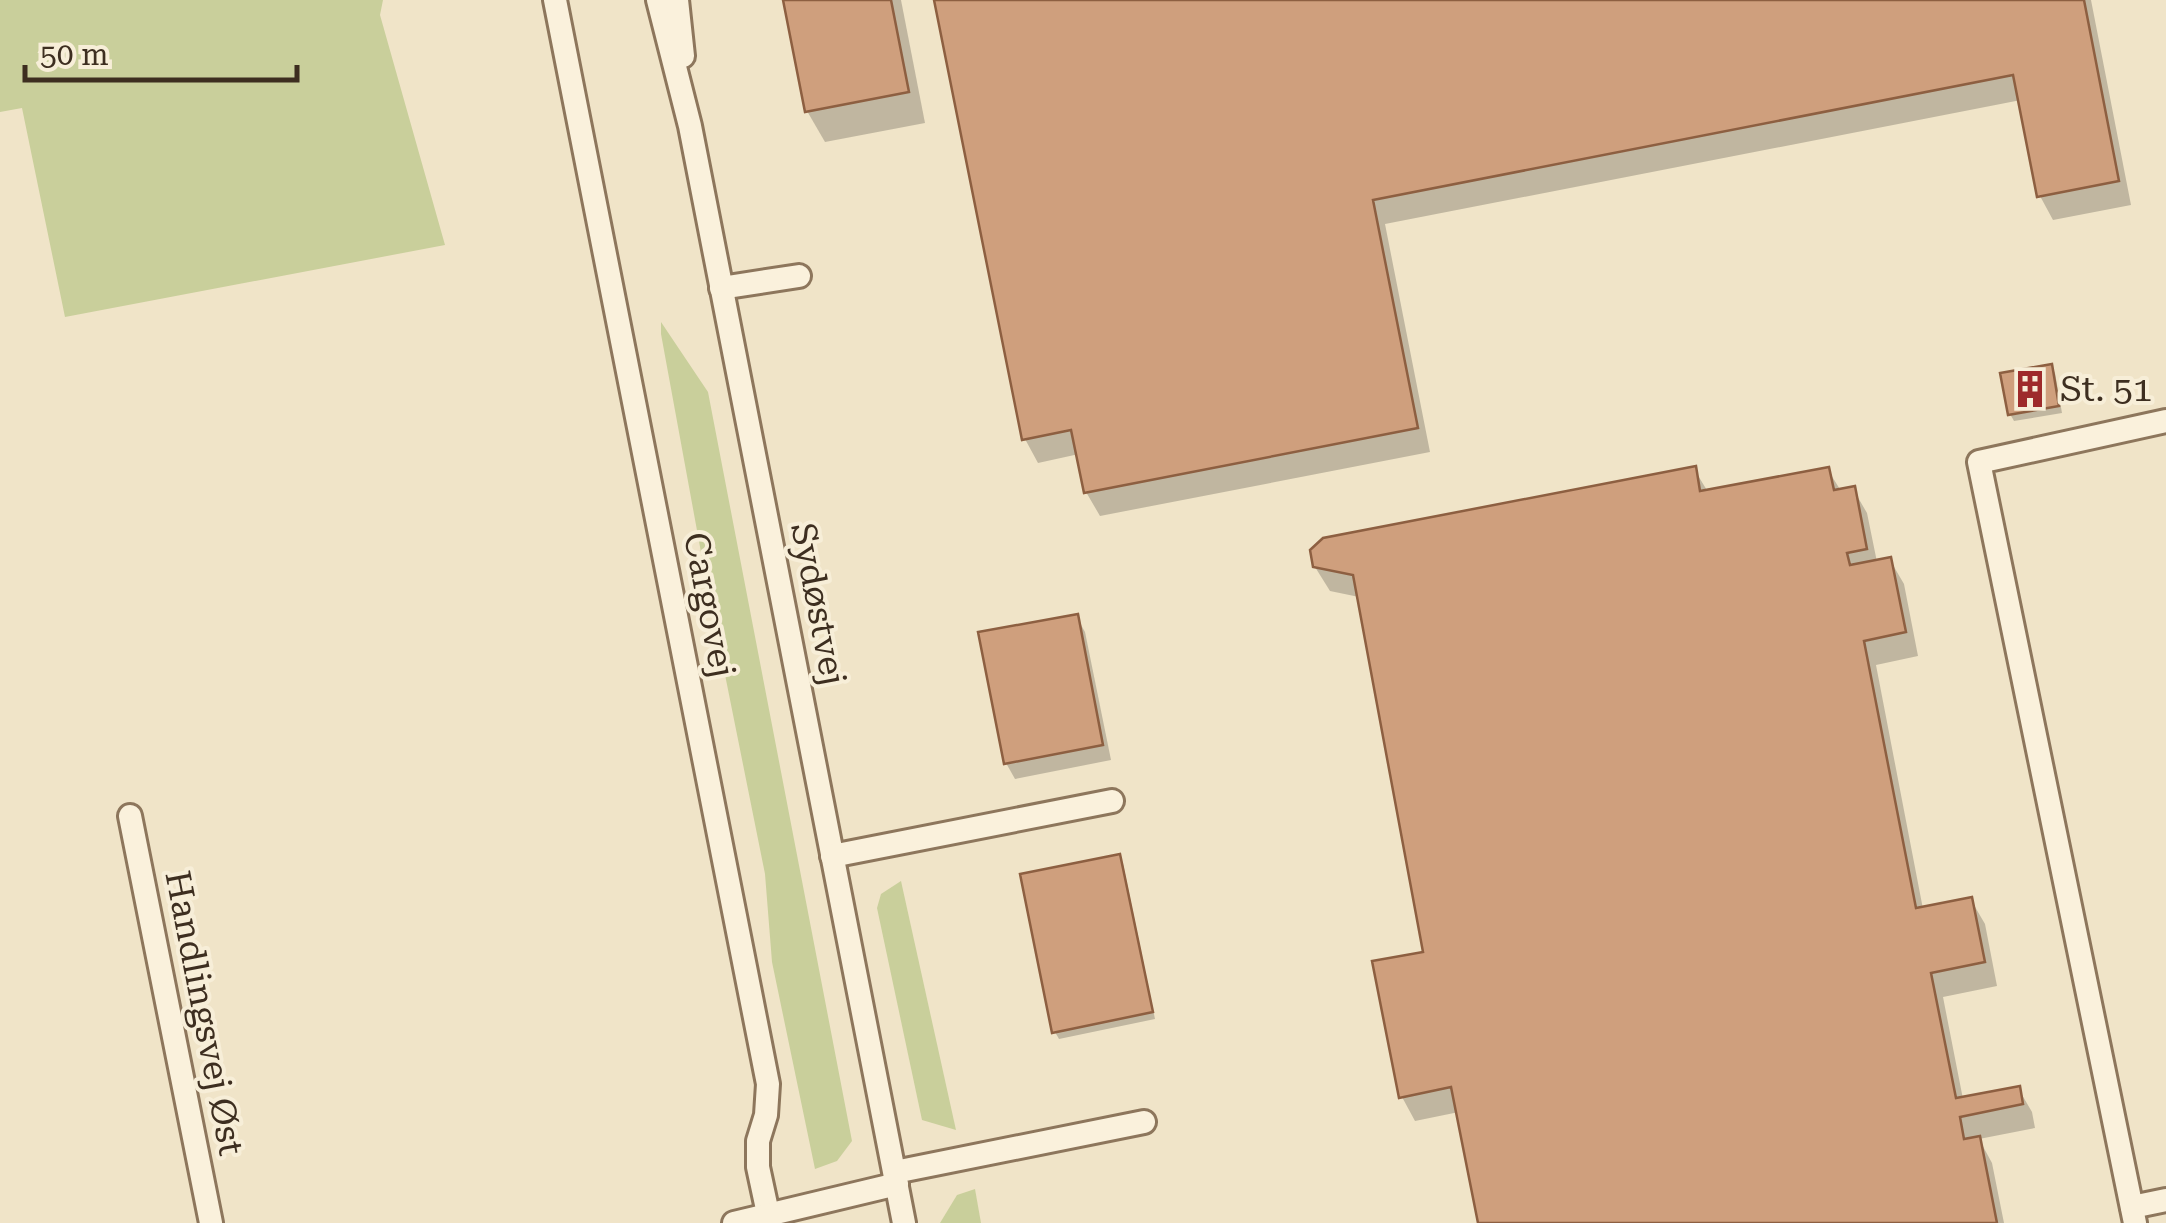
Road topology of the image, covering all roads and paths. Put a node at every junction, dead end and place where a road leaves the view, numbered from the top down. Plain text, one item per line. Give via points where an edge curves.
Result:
1 (555, 0) edge
2 (658, 0) edge
3 (677, 0) edge
4 (690, 126) junction
5 (799, 276) dead end
6 (721, 288) junction
7 (2166, 424) edge
8 (1112, 801) dead end
9 (130, 816) dead end
10 (832, 856) junction
11 (1144, 1122) dead end
12 (896, 1178) junction
13 (2166, 1200) edge
14 (2133, 1215) edge
15 (769, 1220) edge
16 (210, 1223) edge
17 (734, 1223) edge
18 (904, 1223) edge

1 - 15 lane, Cargovej via 768,1084 758,1167
2 - 4 lane, Sydøstvej
3 - 4 lane
4 - 6 lane, Sydøstvej
5 - 6 lane
6 - 10 lane, Sydøstvej
7 - 14 lane via 1980,462
8 - 10 lane
9 - 16 lane, Handlingsvej Øst
10 - 12 lane, Sydøstvej
11 - 12 lane
12 - 15 lane
12 - 18 lane, Sydøstvej
13 - 14 lane
15 - 17 lane

